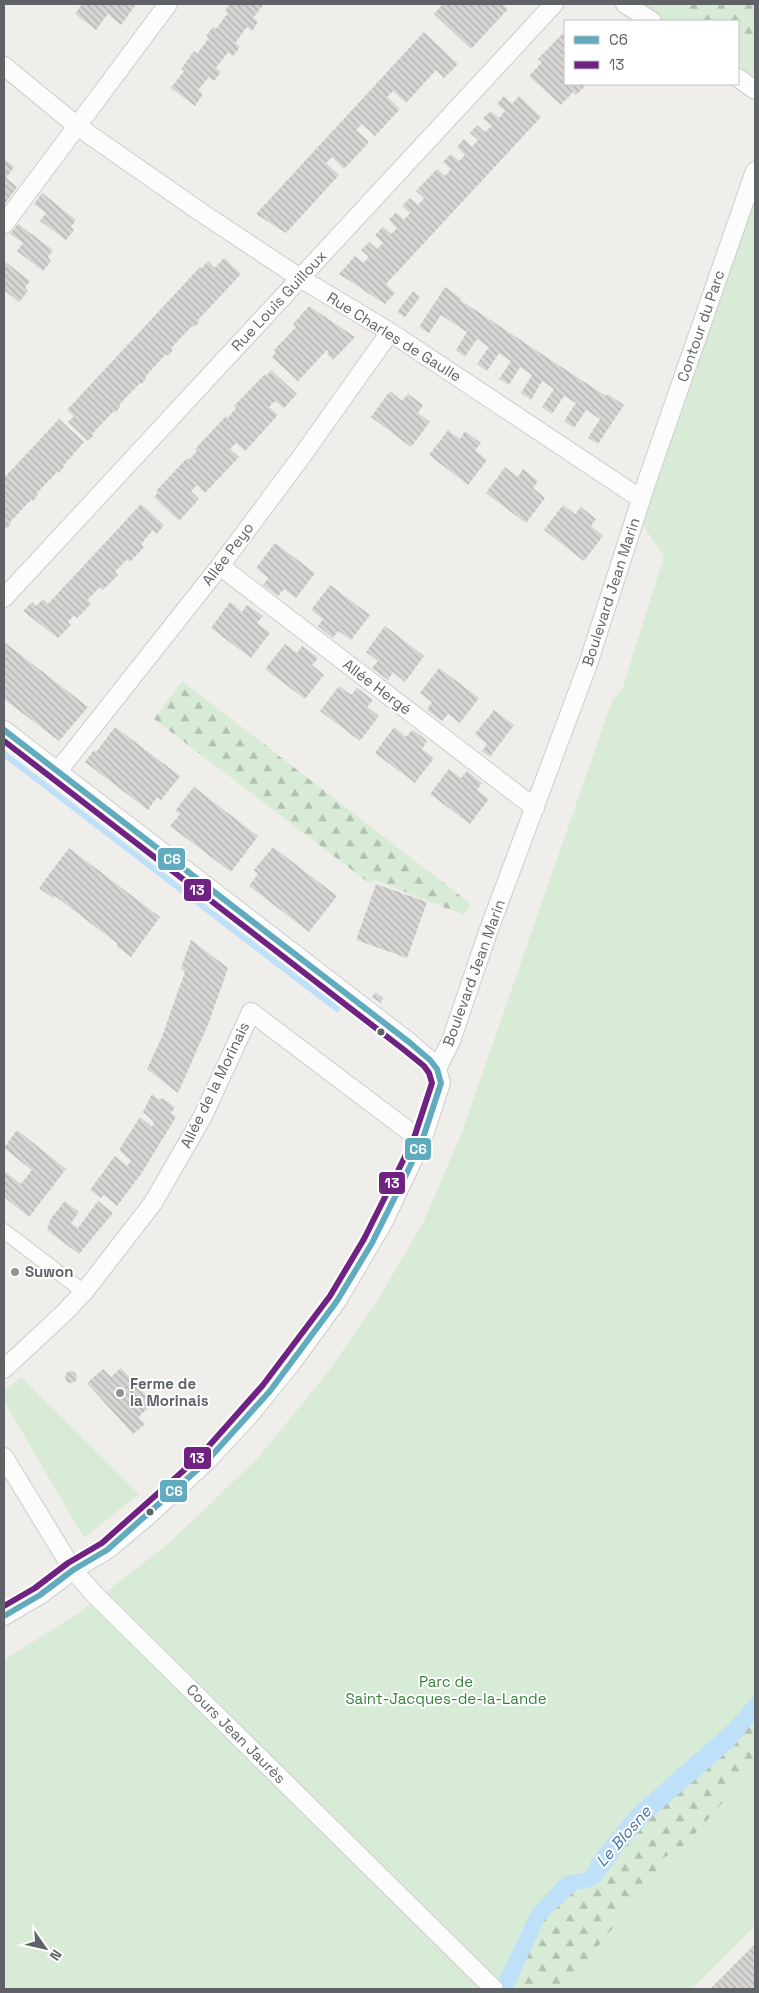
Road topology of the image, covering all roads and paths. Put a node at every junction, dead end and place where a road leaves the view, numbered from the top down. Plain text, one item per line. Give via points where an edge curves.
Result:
1 (168, 4) edge
2 (554, 4) edge
3 (625, 4) edge
4 (650, 20) edge
5 (4, 66) edge
6 (739, 79) edge
7 (755, 90) edge
8 (77, 126) junction
9 (755, 171) edge
10 (4, 224) edge
11 (300, 278) junction
12 (390, 332) junction
13 (648, 481) joint
14 (641, 499) junction
15 (220, 566) junction
16 (4, 598) edge
17 (4, 730) edge
18 (58, 770) junction
19 (535, 808) junction
20 (437, 1069) junction
21 (422, 1141) junction
22 (4, 1231) edge
23 (84, 1292) junction
24 (4, 1369) edge
25 (4, 1457) edge
26 (73, 1570) junction
27 (4, 1616) edge
28 (494, 1989) edge

1 - 8 street
2 - 11 street, Rue Louis Guilloux
3 - 4 street
5 - 8 street, Rue Charles de Gaulle
6 - 7 street
8 - 10 street
8 - 11 street, Rue Charles de Gaulle
9 - 13 street, Contour du Parc
11 - 12 street, Rue Charles de Gaulle
11 - 16 street, Rue Louis Guilloux
12 - 14 street, Rue Charles de Gaulle
12 - 15 street, Allée Peyo
13 - 14 street, Boulevard Jean Marin
14 - 19 street, Boulevard Jean Marin via 588,664
15 - 18 street, Allée Peyo
15 - 19 street, Allée Hergé
17 - 18 street
18 - 20 street via 409,1042
19 - 20 street, Boulevard Jean Marin
20 - 21 street, Boulevard Jean Marin via 441,1083
21 - 23 street, Allée de la Morinais via 251,1012 203,1116 153,1203
21 - 26 street, Boulevard Jean Marin via 376,1236 337,1301 270,1390 206,1462 174,1492 107,1550
22 - 23 street
23 - 24 street, Allée de la Morinais
25 - 26 street, Cours Jean Jaurès
26 - 27 street, Boulevard Jean Marin
26 - 28 street, Cours Jean Jaurès

